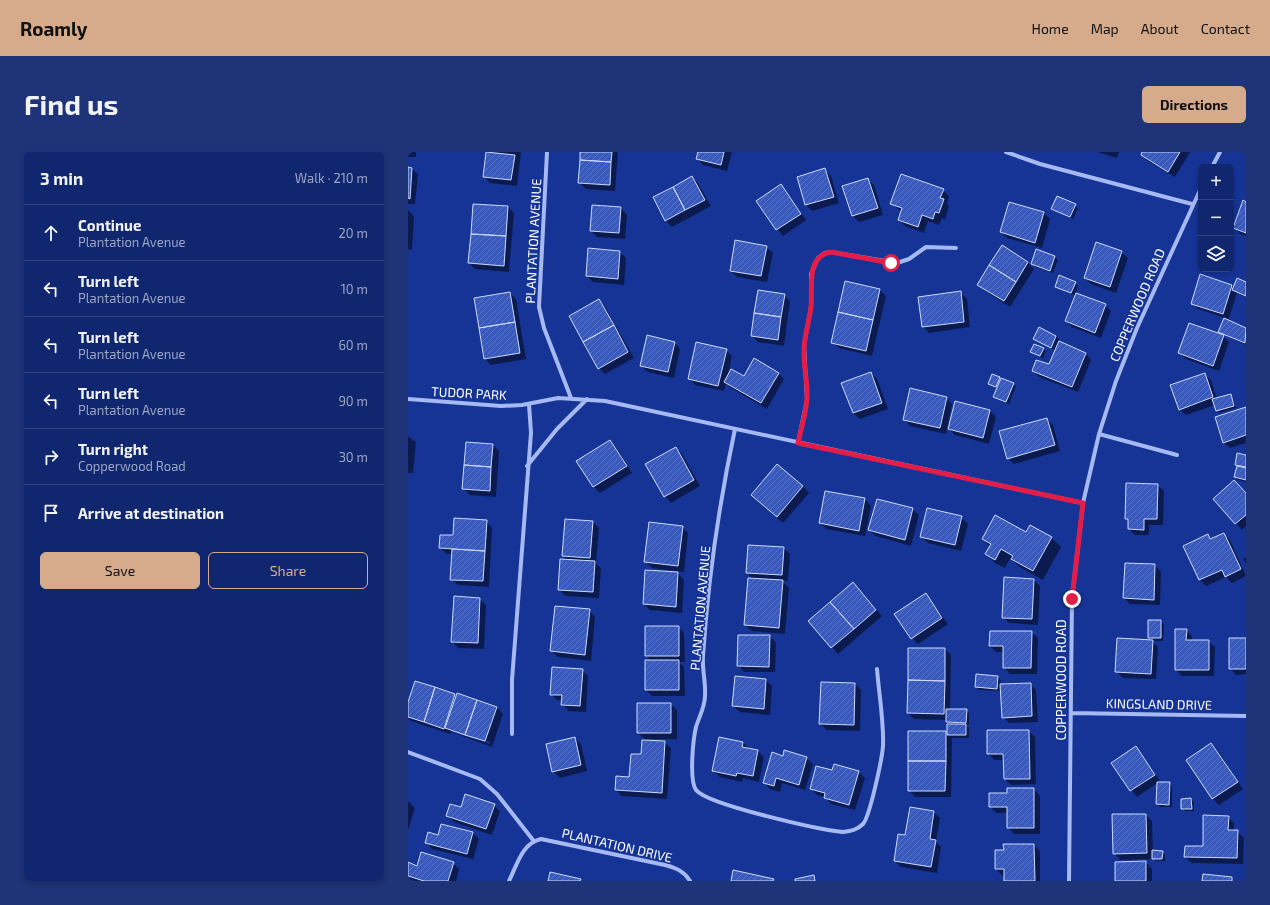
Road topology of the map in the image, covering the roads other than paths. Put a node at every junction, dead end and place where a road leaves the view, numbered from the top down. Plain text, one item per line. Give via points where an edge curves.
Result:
1 (547, 152) edge
2 (1006, 152) edge
3 (1220, 152) edge
4 (1214, 164) edge
5 (1198, 193) edge
6 (1192, 204) junction
7 (956, 248) dead end
8 (572, 398) junction
9 (408, 399) edge
10 (586, 399) junction
11 (529, 404) junction
12 (735, 429) junction
13 (1100, 434) junction
14 (798, 443) junction
15 (1177, 456) dead end
16 (527, 467) junction
17 (1083, 503) junction
18 (877, 669) dead end
19 (1071, 713) junction
20 (1246, 716) edge
21 (512, 734) dead end
22 (408, 752) edge
23 (533, 840) junction
24 (509, 881) edge
25 (690, 881) edge
26 (1069, 881) edge

1 - 8 street, PLANTATION AVENUE via 540,307 544,328
2 - 6 street via 1040,164
3 - 4 street
5 - 6 street, COPPERWOOD ROAD
6 - 13 street, COPPERWOOD ROAD via 1137,328 1116,381
7 - 14 street via 926,247 909,259 897,263 831,252 818,258 811,274 811,307 804,345 807,400
8 - 10 street
8 - 11 street via 552,398
9 - 11 street, TUDOR PARK via 496,406
10 - 12 street
10 - 16 street via 557,429
11 - 16 street via 531,433
12 - 14 street
12 - 18 street, PLANTATION AVENUE via 719,511 703,657 706,695 696,729 692,777 697,791 716,801 798,823 843,832 853,831 862,825 882,756 883,736
13 - 15 street
13 - 17 street, COPPERWOOD ROAD
14 - 17 street
16 - 21 street via 512,680
17 - 19 street, COPPERWOOD ROAD via 1072,599
19 - 20 street, KINGSLAND DRIVE
19 - 26 street, COPPERWOOD ROAD
22 - 23 street via 480,779 497,794
23 - 24 street via 524,851
23 - 25 street, PLANTATION DRIVE via 548,839 665,865 687,875

